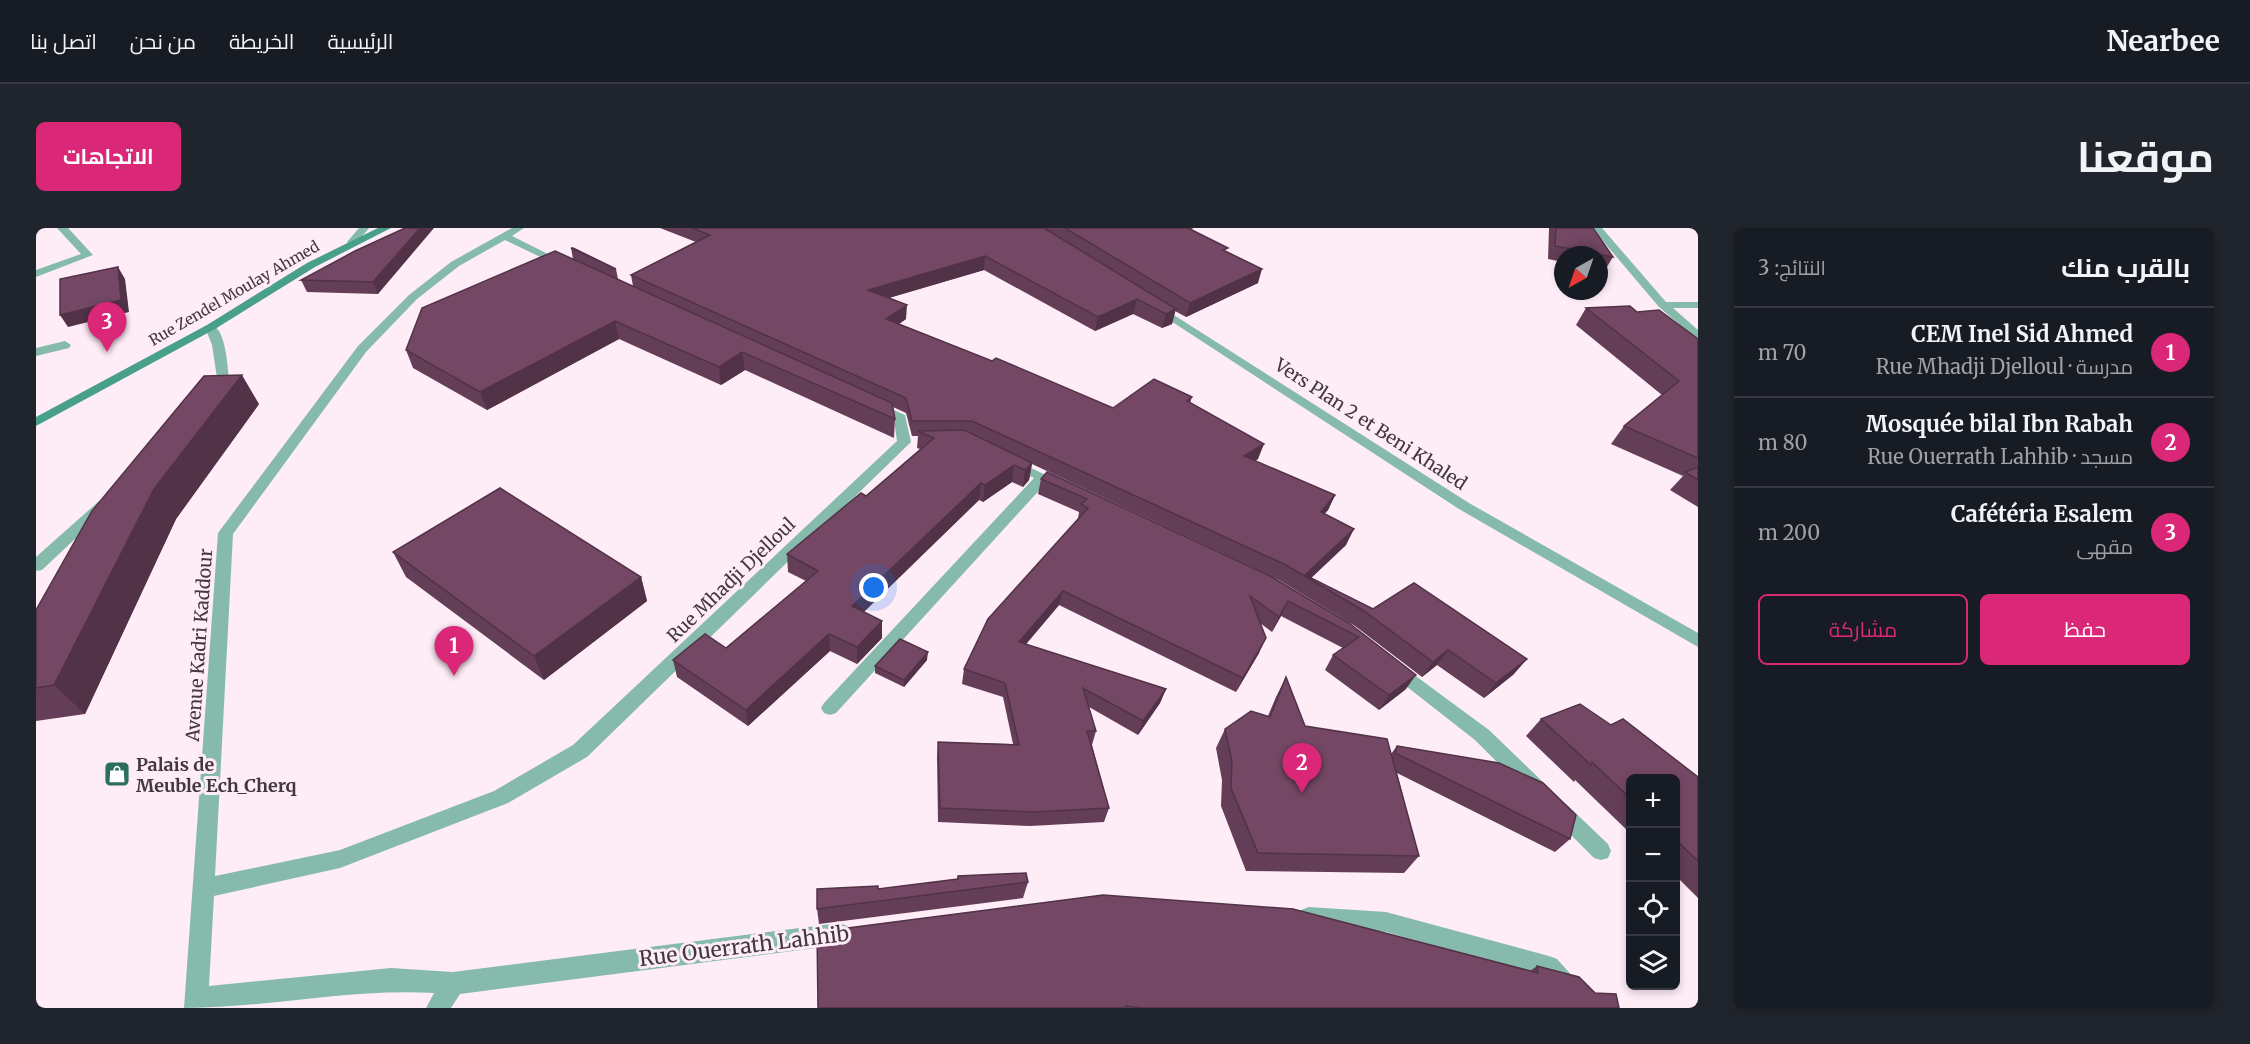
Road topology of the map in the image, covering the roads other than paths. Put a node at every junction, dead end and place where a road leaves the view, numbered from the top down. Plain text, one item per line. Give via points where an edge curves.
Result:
1 (62, 228) edge
2 (364, 228) edge
3 (386, 228) edge
4 (1597, 228) edge
5 (512, 232) edge
6 (352, 242) junction
7 (580, 271) edge
8 (36, 274) edge
9 (1146, 300) edge
10 (1663, 305) junction
11 (1698, 305) edge
12 (211, 327) junction
13 (1698, 336) edge
14 (65, 345) dead end
15 (36, 352) edge
16 (857, 398) edge
17 (203, 406) edge
18 (36, 422) edge
19 (995, 454) edge
20 (1043, 477) junction
21 (1074, 492) edge
22 (114, 494) edge
23 (36, 566) edge
24 (1698, 641) edge
25 (1384, 659) edge
26 (830, 708) dead end
27 (1601, 851) dead end
28 (203, 888) junction
29 (1293, 915) edge
30 (857, 931) edge
31 (453, 983) junction
32 (196, 1004) edge
33 (438, 1008) edge
34 (1586, 1008) edge

1 - 8 street via 88,255
2 - 6 street
3 - 6 main road, Rue Zendel Moulay Ahmed
4 - 10 street
5 - 7 street via 549,258
5 - 28 street, Avenue Kadri Kaddour via 446,270 412,297 362,349 226,533
6 - 12 main road, Rue Zendel Moulay Ahmed
9 - 24 street, Vers Plan 2 et Beni Khaled via 1464,506
10 - 11 street
10 - 13 street
12 - 17 street via 224,378
12 - 18 main road, Rue Zendel Moulay Ahmed
14 - 15 street
16 - 28 street, Rue Mhadji Djelloul via 900,418 909,442 580,751 501,797 340,859
19 - 20 street
20 - 21 street
20 - 26 street
22 - 23 street
25 - 27 street via 1482,735
28 - 32 street, Avenue Kadri Kaddour
29 - 34 street via 1386,922 1549,967
30 - 31 street, Rue Ouerrath Lahhib
31 - 32 street, Rue Ouerrath Lahhib via 391,979
31 - 33 street

